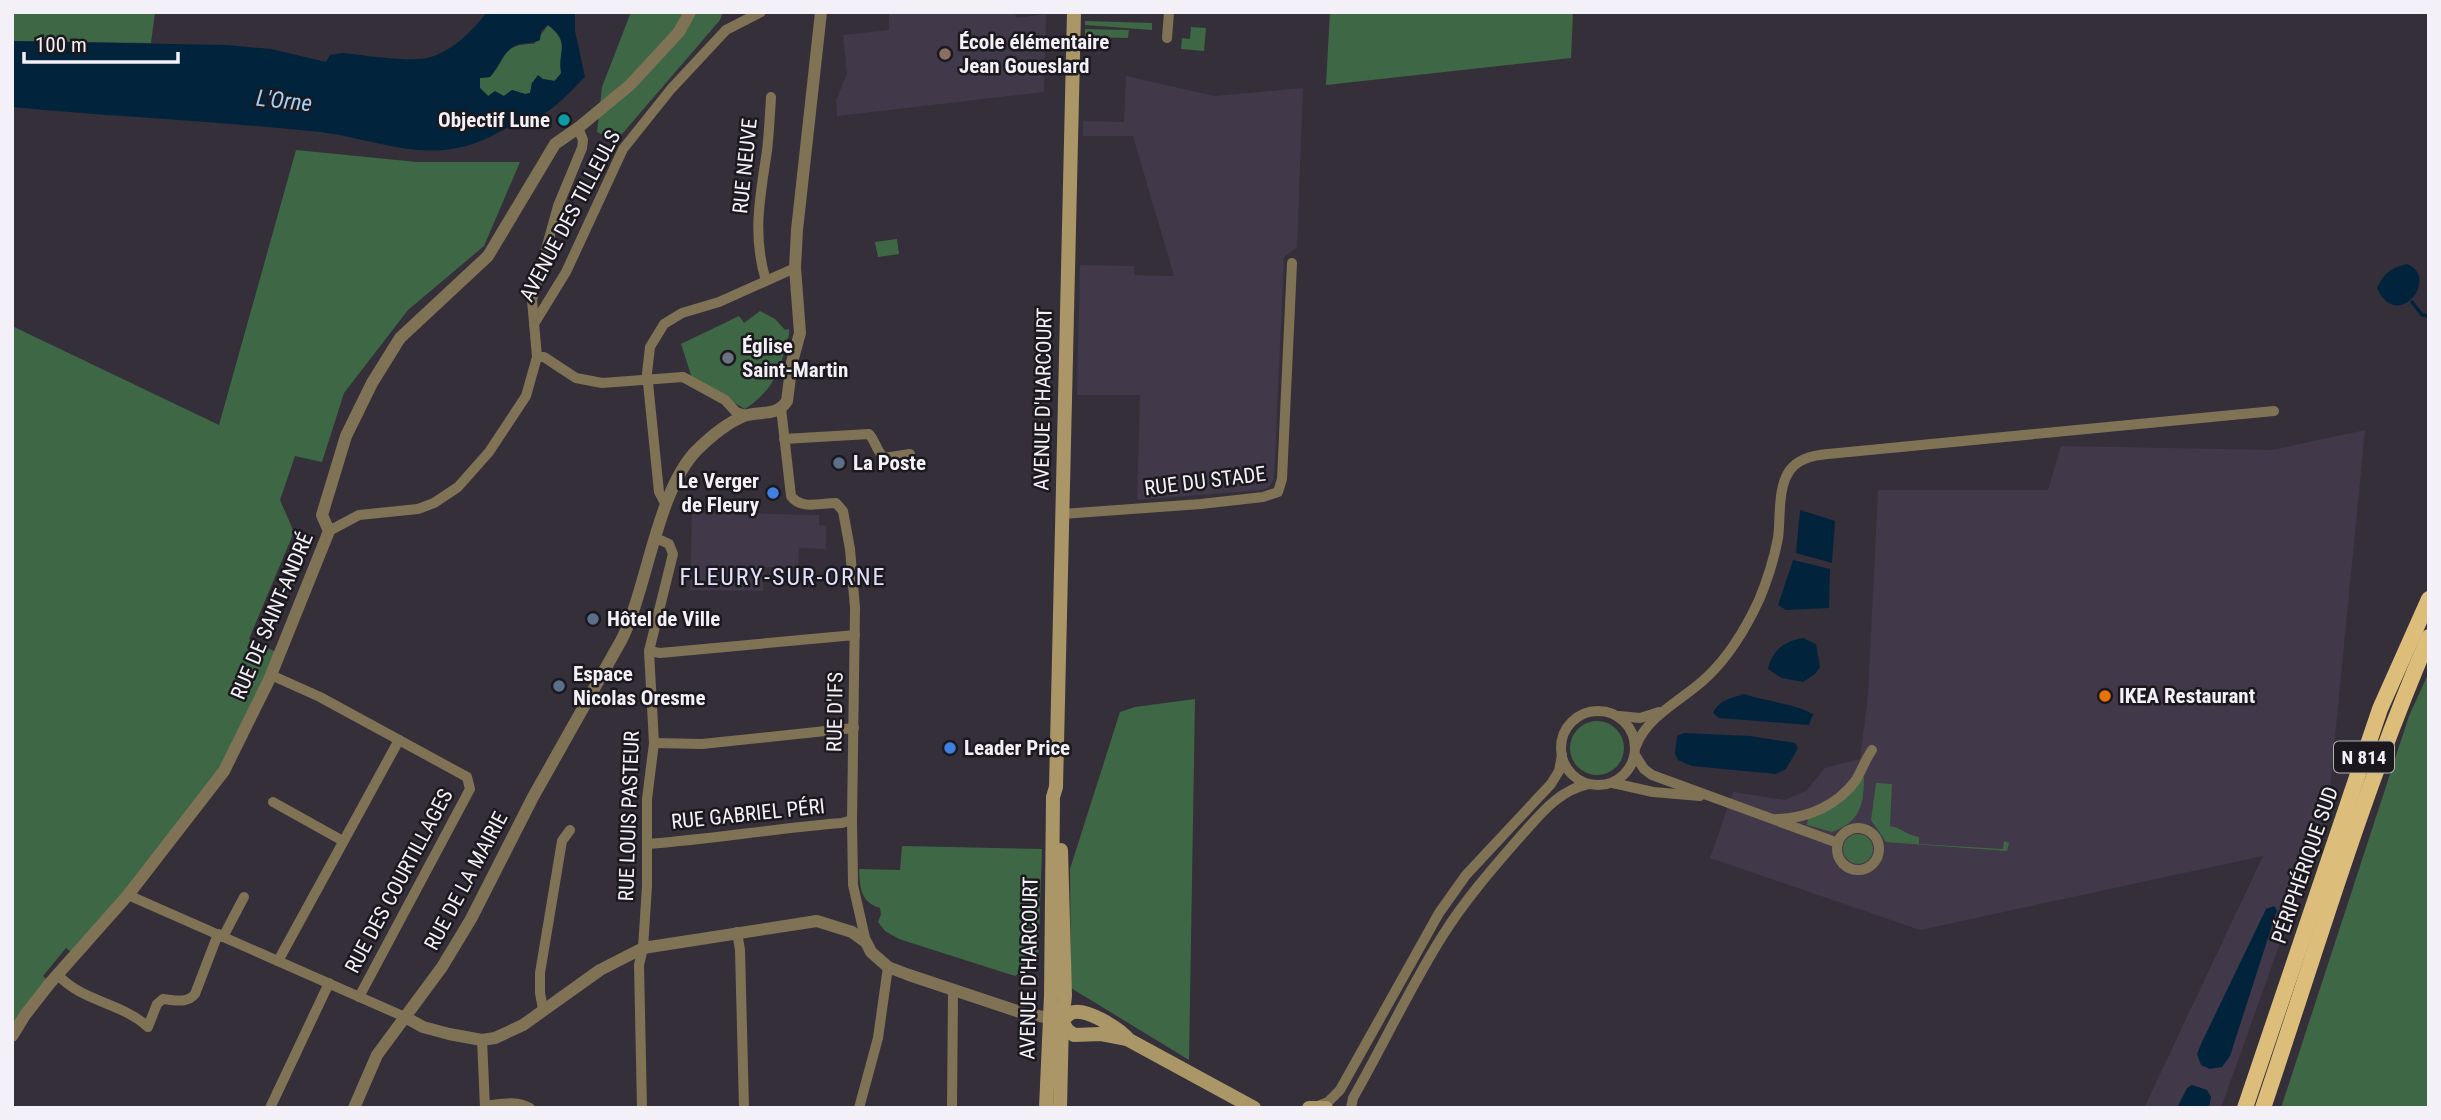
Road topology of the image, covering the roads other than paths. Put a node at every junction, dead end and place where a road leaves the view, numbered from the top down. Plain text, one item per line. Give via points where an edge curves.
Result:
1 (690, 12) edge
2 (761, 12) edge
3 (821, 12) edge
4 (1074, 12) edge
5 (1169, 12) edge
6 (1167, 38) dead end
7 (771, 97) dead end
8 (578, 128) junction
9 (1292, 264) dead end
10 (795, 268) junction
11 (766, 281) junction
12 (533, 324) junction
13 (537, 357) junction
14 (647, 379) junction
15 (781, 408) junction
16 (2274, 411) dead end
17 (746, 415) junction
18 (785, 439) junction
19 (910, 454) dead end
20 (666, 505) junction
21 (1062, 514) junction
22 (329, 531) junction
23 (656, 538) junction
24 (2429, 599) edge
25 (855, 635) junction
26 (2429, 637) edge
27 (649, 652) junction
28 (271, 675) junction
29 (1666, 709) junction
30 (1618, 716) junction
31 (854, 728) junction
32 (398, 740) junction
33 (654, 743) junction
34 (1635, 750) junction
35 (1872, 750) dead end
36 (1562, 755) junction
37 (1613, 783) junction
38 (1589, 784) junction
39 (1711, 798) junction
40 (272, 802) dead end
41 (1767, 818) junction
42 (852, 820) junction
43 (570, 830) dead end
44 (343, 842) junction
45 (1838, 843) junction
46 (648, 844) junction
47 (128, 895) junction
48 (244, 897) dead end
49 (737, 932) junction
50 (221, 936) junction
51 (866, 942) junction
52 (643, 948) junction
53 (278, 961) junction
54 (888, 967) junction
55 (57, 974) junction
56 (329, 984) junction
57 (953, 990) junction
58 (359, 997) junction
59 (543, 1009) junction
60 (405, 1017) junction
61 (1056, 1020) junction
62 (12, 1036) edge
63 (482, 1040) junction
64 (1129, 1040) junction
65 (485, 1107) edge
66 (1317, 1107) edge
67 (270, 1108) edge
68 (354, 1108) edge
69 (530, 1108) edge
70 (642, 1108) edge
71 (744, 1108) edge
72 (859, 1108) edge
73 (952, 1108) edge
74 (1046, 1108) edge
75 (1060, 1108) edge
76 (1254, 1108) edge
77 (1351, 1108) edge
78 (2243, 1108) edge
79 (2263, 1108) edge

1 - 8 street, RUE DE SAINT-ANDRÉ via 679,32 630,85
2 - 12 street, AVENUE DES TILLEULS via 726,30 623,149 566,272
3 - 10 street
4 - 21 main road, AVENUE D'HARCOURT
5 - 6 street
7 - 11 street, RUE NEUVE via 757,219
8 - 12 street via 582,148 558,206 532,300
8 - 22 street, RUE DE SAINT-ANDRÉ via 545,157 488,256 400,338 386,359 346,436 322,515
9 - 21 street, RUE DU STADE via 1278,492 1201,504
10 - 11 street
10 - 15 street via 800,333 787,401
11 - 14 street via 664,324 650,347
12 - 13 street
13 - 14 street via 576,378 602,383
13 - 22 street via 526,396 489,452 458,487 426,507 359,514
14 - 17 street via 683,377
14 - 20 street via 659,492
15 - 17 street
15 - 18 street, RUE D'IFS
16 - 29 street via 1804,459 1793,466 1783,487 1774,553 1746,626 1719,665
17 - 20 street, RUE DE LA MAIRIE via 696,451
18 - 19 street via 869,434 884,458
18 - 25 street, RUE D'IFS via 796,502 836,503 843,511
20 - 23 street, RUE DE LA MAIRIE
21 - 61 main road, AVENUE D'HARCOURT via 1056,787 1060,796 1065,996
22 - 28 street, RUE DE SAINT-ANDRÉ
23 - 27 street, RUE LOUIS PASTEUR via 669,544 673,554
23 - 60 street, RUE DE LA MAIRIE via 625,632 471,919
24 - 78 highway, PÉRIPHÉRIQUE SUD / N 814 via 2380,709
25 - 27 street
25 - 31 street, RUE D'IFS
26 - 79 highway, PÉRIPHÉRIQUE SUD / N 814 via 2380,760
27 - 33 street, RUE LOUIS PASTEUR
28 - 32 street, RUE DES COURTILLAGES
28 - 47 street, RUE DE SAINT-ANDRÉ via 224,771
29 - 30 street via 1640,718
29 - 34 street via 1642,733
30 - 34 street via 1629,726
30 - 36 street via 1597,711 1577,718 1563,736
31 - 33 street via 702,744
31 - 42 street, RUE D'IFS
32 - 44 street
32 - 58 street, RUE DES COURTILLAGES via 467,777 470,789
33 - 46 street, RUE LOUIS PASTEUR via 647,799
34 - 37 street via 1625,774
34 - 39 street via 1648,773
35 - 41 street via 1854,782 1830,803 1797,817
36 - 38 street via 1569,772
36 - 66 street via 1551,784 1466,875 1439,913 1340,1090
37 - 38 street
37 - 39 street
38 - 77 street via 1570,789 1553,803 1462,908 1428,961
39 - 41 street
40 - 44 street
41 - 45 street
42 - 46 street, RUE GABRIEL PÉRI
42 - 51 street, RUE D'IFS via 853,886
43 - 59 street via 562,841 540,973
44 - 53 street
45 - 45 street via 1840,859 1853,869 1870,866 1879,852 1876,837 1863,828 1848,830
46 - 52 street, RUE LOUIS PASTEUR
47 - 50 street
47 - 55 street, RUE DE SAINT-ANDRÉ
48 - 50 street
49 - 51 street via 822,922
49 - 52 street
49 - 71 street
50 - 53 street
50 - 55 street via 195,995 182,1001 163,999 148,1027 110,1004 86,997
51 - 54 street
52 - 59 street via 600,970
52 - 70 street, RUE LOUIS PASTEUR via 639,965
53 - 56 street
54 - 57 street
54 - 72 street via 878,1038
55 - 62 street, RUE DE SAINT-ANDRÉ
56 - 58 street
56 - 67 street
57 - 61 street
57 - 73 street
58 - 60 street
59 - 63 street via 508,1034
60 - 63 street via 423,1027
60 - 68 street, RUE DE LA MAIRIE via 377,1055
61 - 64 main road via 1074,1035
61 - 64 main road via 1080,1012
61 - 74 main road, AVENUE D'HARCOURT
61 - 75 main road
63 - 65 street
64 - 76 main road
65 - 69 street via 511,1102

